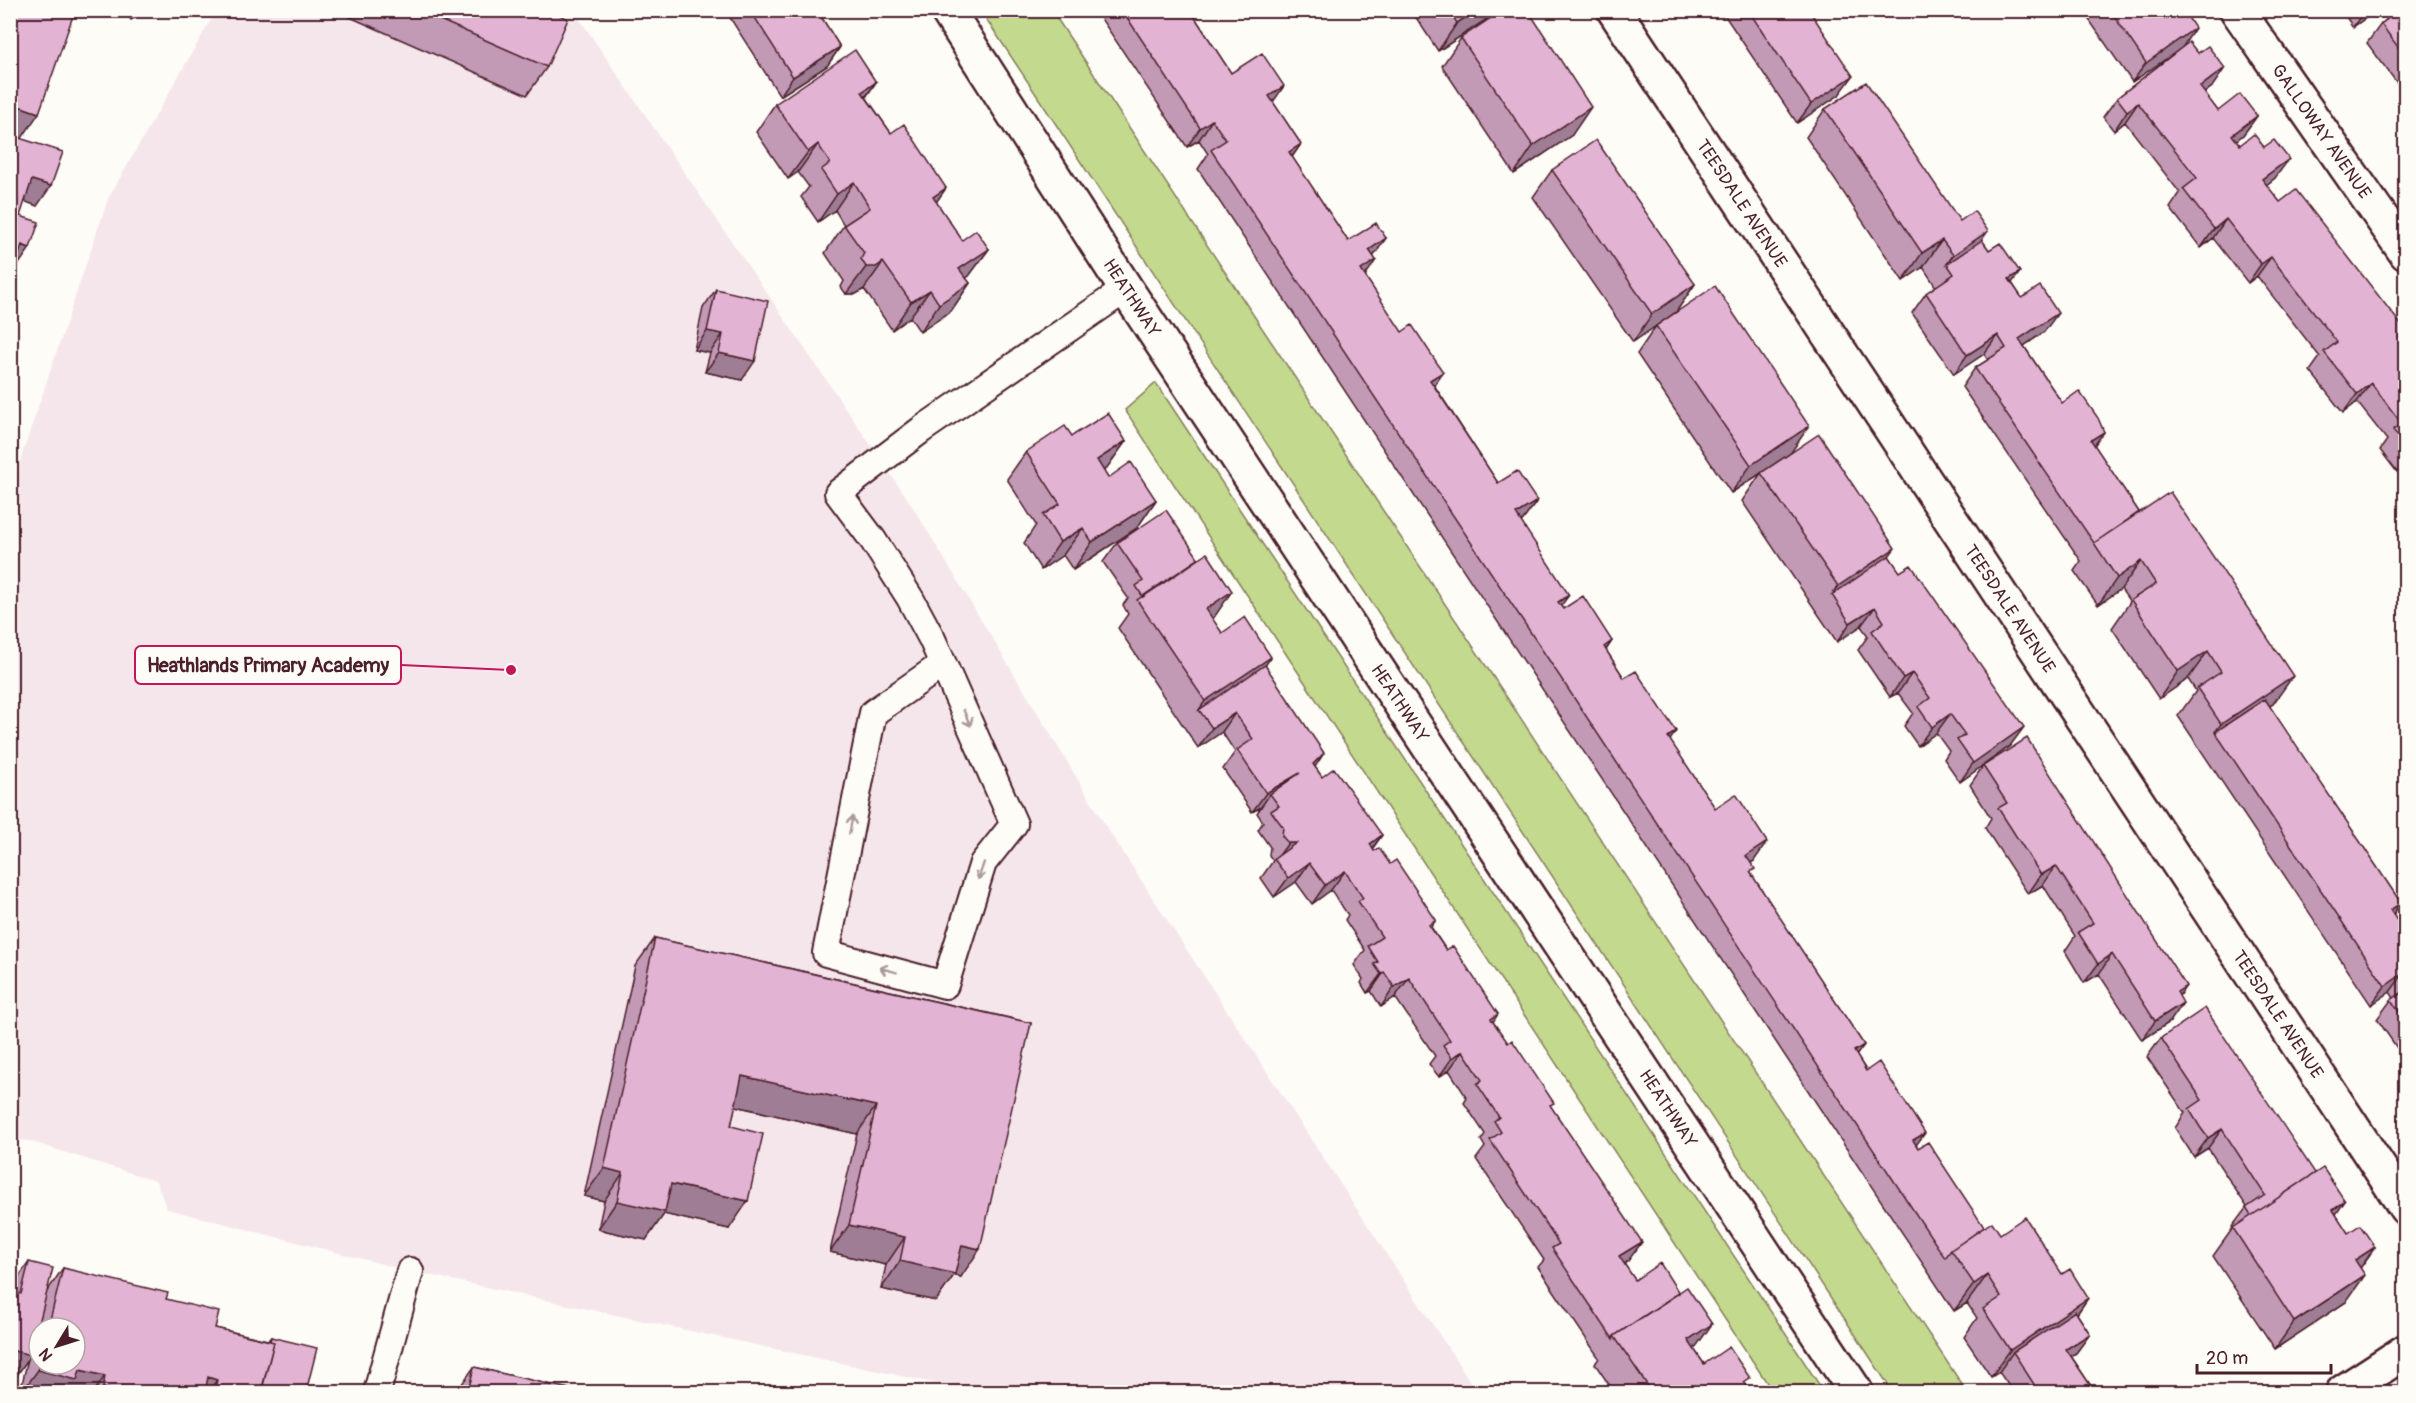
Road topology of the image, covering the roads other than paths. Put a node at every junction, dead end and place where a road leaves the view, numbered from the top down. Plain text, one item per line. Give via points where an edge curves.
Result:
1 (947, 10) edge
2 (1614, 10) edge
3 (2237, 10) edge
4 (2406, 253) edge
5 (1126, 289) junction
6 (943, 664) junction
7 (2406, 1208) edge
8 (410, 1271) dead end
9 (2406, 1351) edge
10 (377, 1392) edge
11 (1856, 1392) edge
12 (2343, 1392) edge

1 - 5 street, HEATHWAY
2 - 7 street, TEESDALE AVENUE
3 - 4 street, GALLOWAY AVENUE
5 - 6 lane via 921,430 838,493 910,598
5 - 11 street, HEATHWAY
6 -> 6 lane via 1014,824 983,863 945,985 826,953 873,713
8 - 10 lane
9 - 12 street

